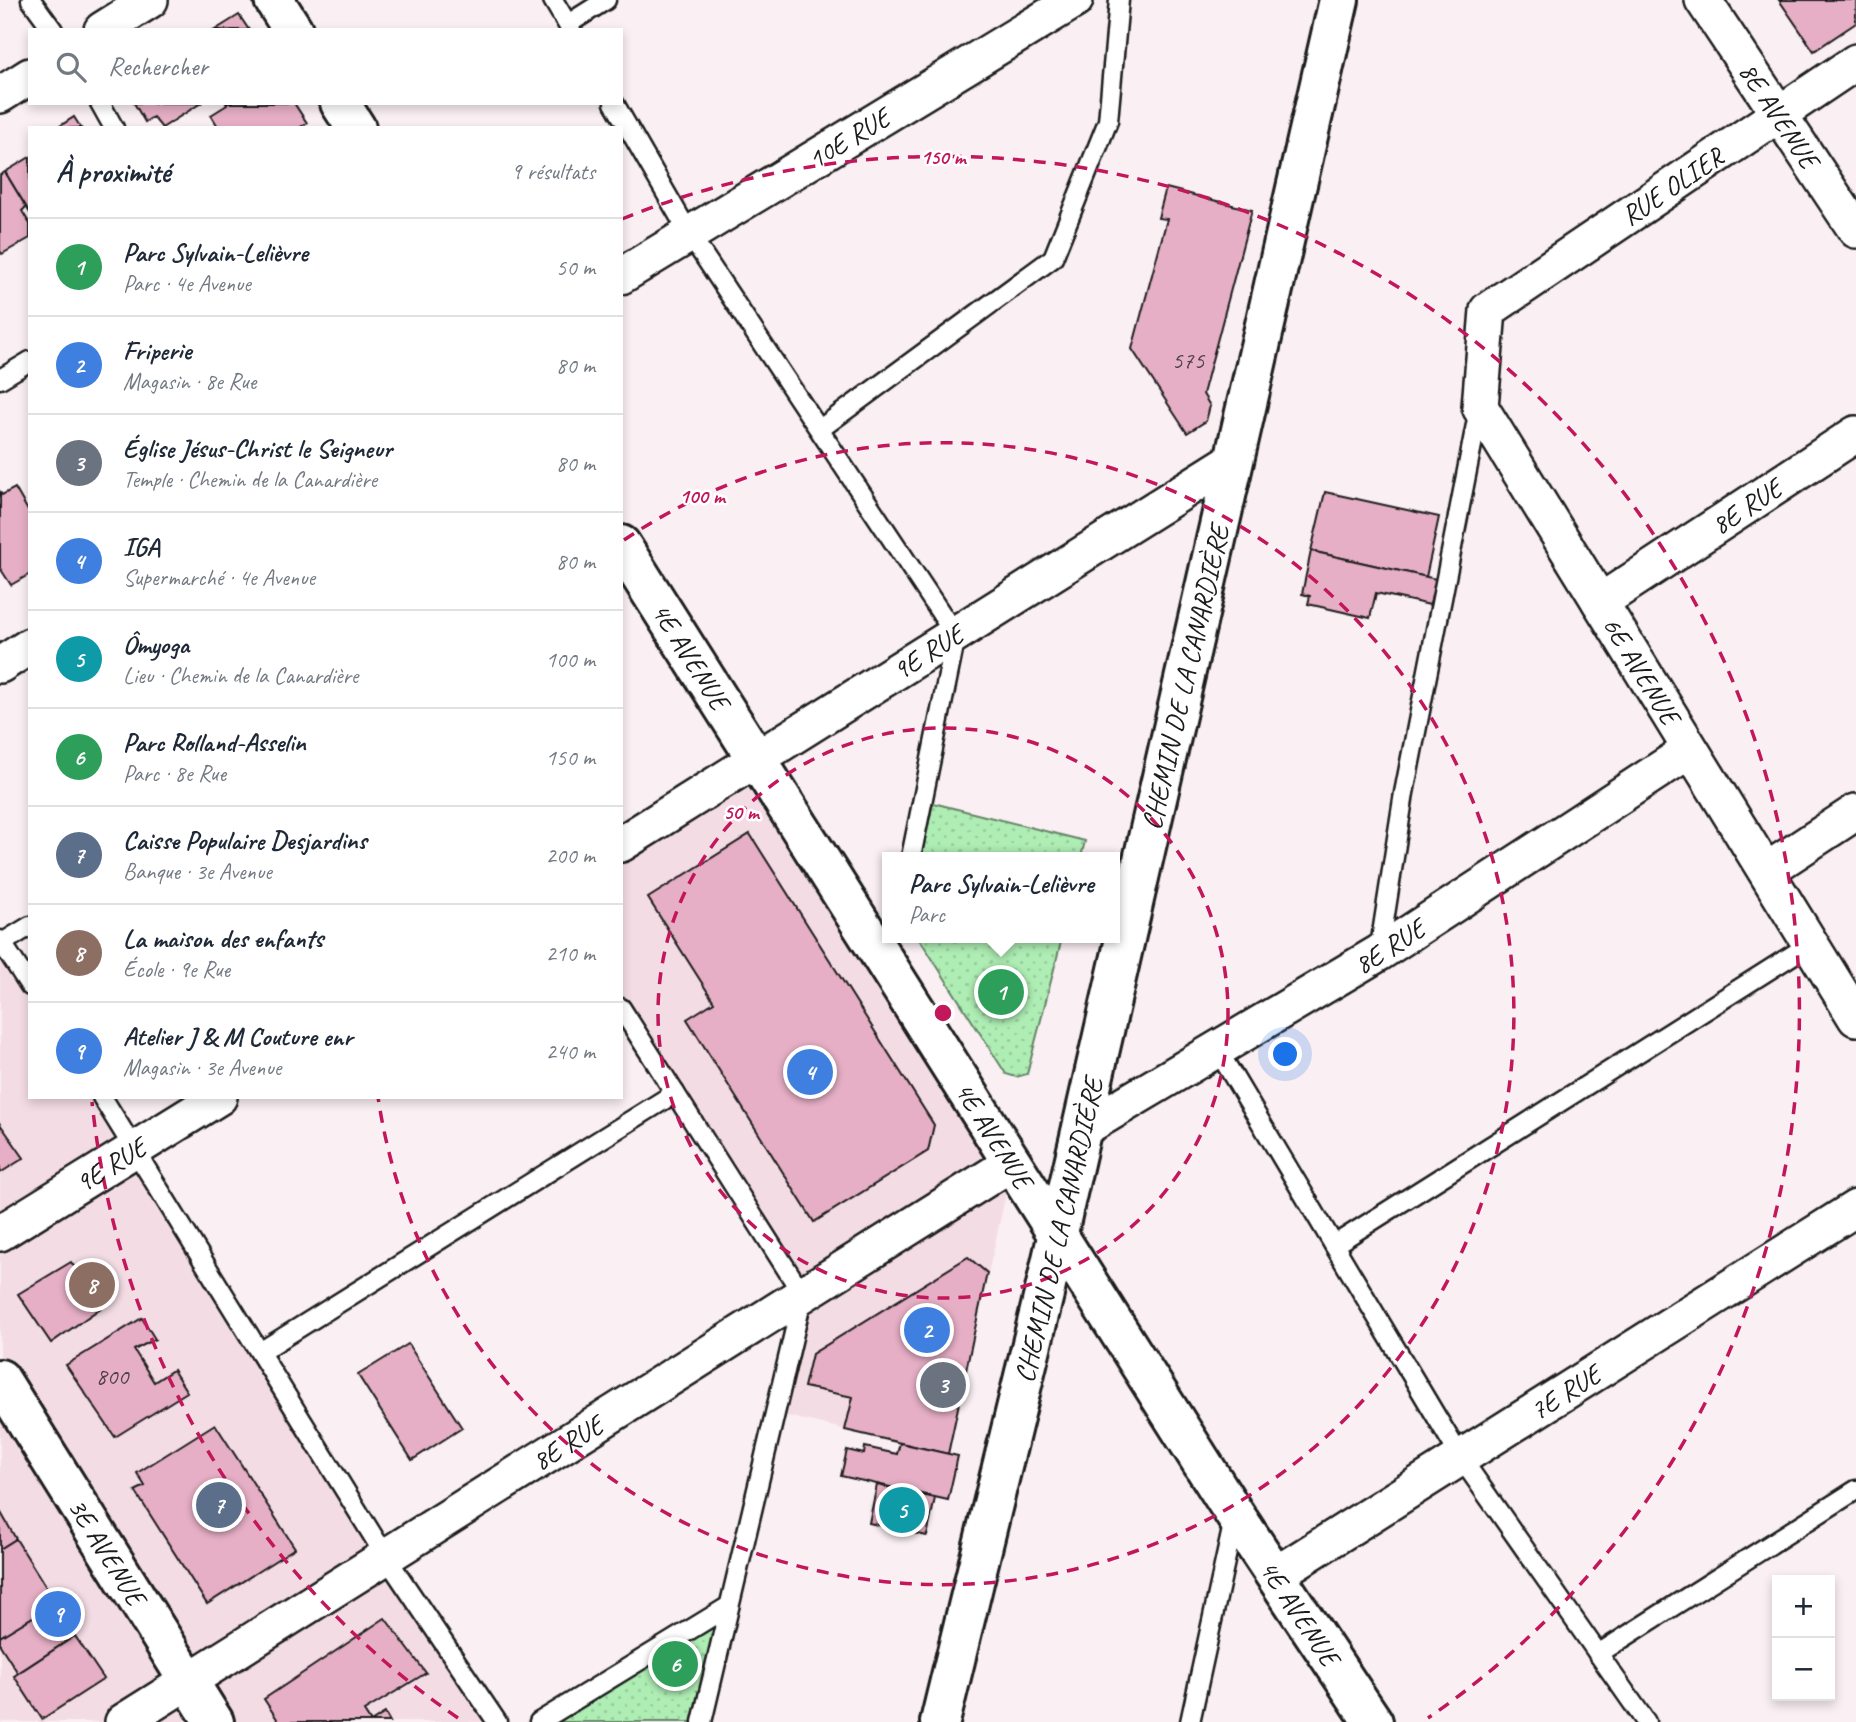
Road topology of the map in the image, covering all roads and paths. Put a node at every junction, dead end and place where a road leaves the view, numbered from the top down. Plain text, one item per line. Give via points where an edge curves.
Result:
1 (32, 0) edge
2 (150, 0) edge
3 (274, 0) edge
4 (553, 0) edge
5 (606, 0) edge
6 (1075, 0) edge
7 (1119, 0) edge
8 (1339, 0) edge
9 (1703, 0) edge
10 (570, 27) edge
11 (52, 28) edge
12 (105, 28) edge
13 (292, 28) edge
14 (1856, 62) edge
15 (28, 77) edge
16 (0, 95) edge
17 (101, 105) edge
18 (341, 105) edge
19 (615, 105) edge
20 (1778, 115) junction
21 (113, 126) edge
22 (355, 126) edge
23 (1856, 230) edge
24 (690, 235) junction
25 (623, 275) edge
26 (28, 362) edge
27 (0, 379) edge
28 (1480, 407) junction
29 (820, 429) junction
30 (1856, 433) edge
31 (1233, 460) junction
32 (623, 548) edge
33 (1600, 602) junction
34 (956, 636) junction
35 (28, 647) edge
36 (0, 665) edge
37 (1690, 750) junction
38 (756, 759) junction
39 (1856, 812) edge
40 (623, 843) edge
41 (912, 852) edge
42 (1766, 871) junction
43 (28, 927) edge
44 (1, 941) edge
45 (1810, 944) junction
46 (1379, 953) junction
47 (28, 983) edge
48 (623, 1011) edge
49 (1856, 1018) edge
50 (1217, 1048) junction
51 (675, 1093) junction
52 (103, 1099) edge
53 (216, 1099) edge
54 (1081, 1130) junction
55 (136, 1150) junction
56 (1013, 1162) junction
57 (1856, 1208) edge
58 (0, 1233) edge
59 (1058, 1233) junction
60 (1334, 1244) junction
61 (803, 1295) junction
62 (260, 1352) junction
63 (0, 1379) edge
64 (1461, 1458) junction
65 (1856, 1490) edge
66 (1235, 1515) junction
67 (386, 1557) junction
68 (1275, 1575) junction
69 (729, 1606) junction
70 (1598, 1654) junction
71 (187, 1680) junction
72 (122, 1722) edge
73 (214, 1722) edge
74 (498, 1722) edge
75 (539, 1722) edge
76 (702, 1722) edge
77 (940, 1722) edge
78 (1189, 1722) edge
79 (1373, 1722) edge
80 (1646, 1722) edge

1 - 11 lane
2 - 12 street
3 - 13 main road
4 - 10 lane
5 - 10 lane
6 - 24 street, 10E RUE
7 - 29 lane via 1108,121 1053,258
8 - 31 main road, CHEMIN DE LA CANARDIÈRE
9 - 20 street, 8E AVENUE
14 - 20 street, RUE OLIER
15 - 16 street
17 - 21 lane
18 - 22 main road
19 - 24 lane
20 - 23 street, 8E AVENUE
20 - 28 street, RUE OLIER via 1488,310
24 - 25 street, 10E RUE
24 - 29 lane
26 - 27 lane
28 - 33 street, 6E AVENUE
28 - 46 lane via 1404,793
29 - 34 lane
30 - 33 street, 8E RUE
31 - 34 street, 9E RUE
31 - 54 main road, CHEMIN DE LA CANARDIÈRE
32 - 38 main road, 4E AVENUE
33 - 37 street, 6E AVENUE
34 - 38 street, 9E RUE
34 - 41 lane
35 - 36 street
37 - 42 street, 6E AVENUE
37 - 46 street, 8E RUE
38 - 40 street, 9E RUE
38 - 56 main road, 4E AVENUE via 891,958
39 - 42 street
42 - 45 street, 6E AVENUE
43 - 44 lane
44 - 47 lane
45 - 49 street, 6E AVENUE
45 - 60 lane
46 - 50 street, 8E RUE
48 - 51 lane
50 - 54 street, 8E RUE
50 - 60 lane
51 - 61 lane
51 - 62 lane
52 - 55 lane
53 - 55 street, 9E RUE
54 - 59 main road, CHEMIN DE LA CANARDIÈRE
55 - 58 street, 9E RUE
55 - 62 lane
56 - 59 main road, 4E AVENUE
56 - 61 street, 8E RUE
57 - 64 street, 7E RUE
59 - 66 main road, 4E AVENUE
59 - 77 main road, CHEMIN DE LA CANARDIÈRE
60 - 64 lane
61 - 67 street, 8E RUE
61 - 69 lane
62 - 67 lane
63 - 71 main road, 3E AVENUE
64 - 68 street, 7E RUE
64 - 70 lane
65 - 70 lane
66 - 68 main road, 4E AVENUE
66 - 78 lane
67 - 71 street, 8E RUE
67 - 74 lane
68 - 79 main road, 4E AVENUE
69 - 75 lane
69 - 76 lane
70 - 80 lane
71 - 72 street, 8E RUE
71 - 73 main road, 3E AVENUE

